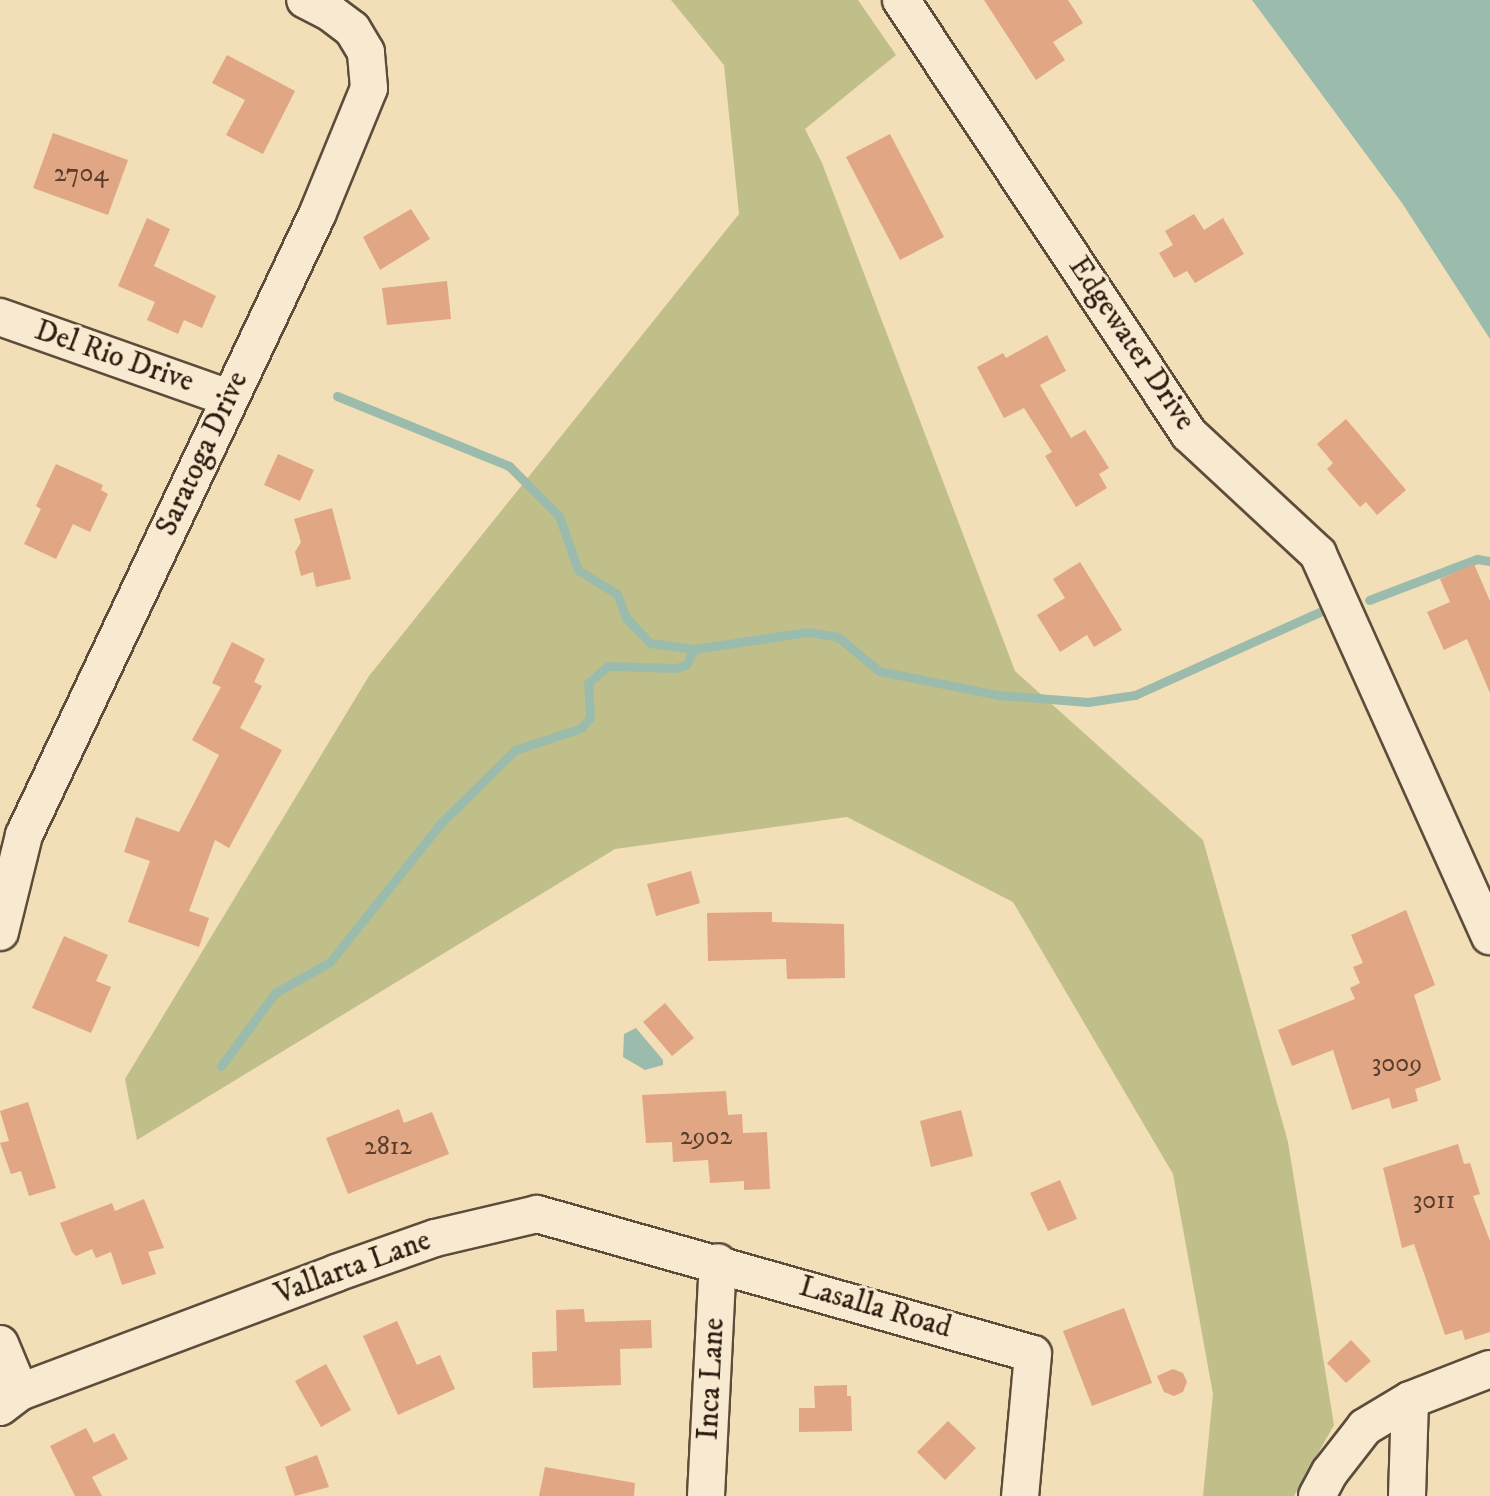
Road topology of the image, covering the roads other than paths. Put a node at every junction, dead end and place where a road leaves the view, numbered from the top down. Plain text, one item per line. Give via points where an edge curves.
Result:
1 (305, 0) edge
2 (901, 0) edge
3 (0, 317) edge
4 (229, 398) junction
5 (12, 831) edge
6 (0, 932) edge
7 (1490, 936) edge
8 (718, 1262) junction
9 (0, 1344) edge
10 (1490, 1369) edge
11 (10, 1400) edge
12 (1410, 1400) junction
13 (706, 1496) edge
14 (1020, 1496) edge
15 (1317, 1496) edge
16 (1407, 1496) edge

1 - 4 street, Saratoga Drive via 352,29 366,52 369,88 317,215
2 - 7 street, Edgewater Drive via 1189,434 1318,554
3 - 4 street, Del Rio Drive
4 - 5 street, Saratoga Drive
5 - 6 street, Saratoga Drive
8 - 11 street, Vallarta Lane via 537,1214 435,1238
8 - 13 street, Inca Lane
8 - 14 street, Lasalla Road via 1033,1354
9 - 11 street
10 - 12 street
12 - 15 street via 1365,1427
12 - 16 street

